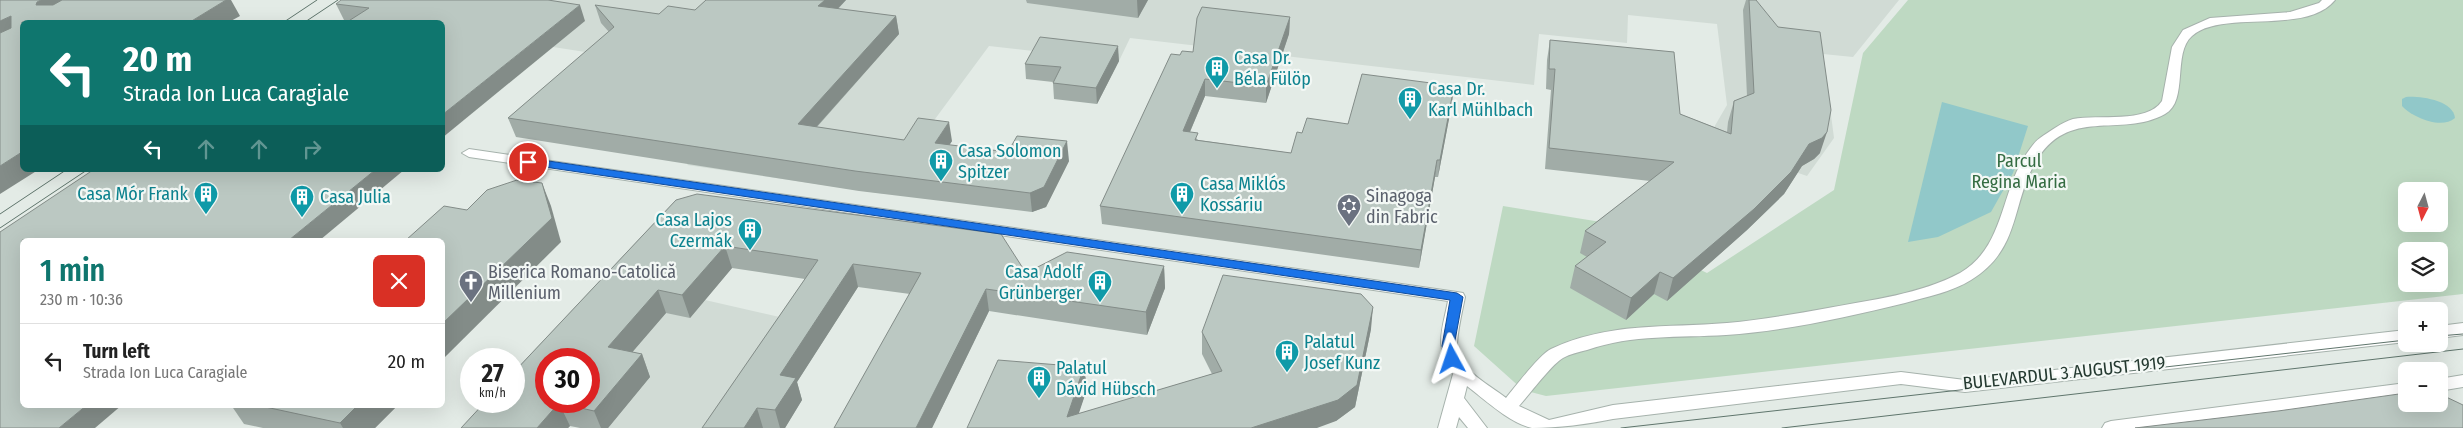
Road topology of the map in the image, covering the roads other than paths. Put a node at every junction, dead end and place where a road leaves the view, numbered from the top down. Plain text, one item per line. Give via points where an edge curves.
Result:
1 (2329, 0) edge
2 (469, 153) dead end
3 (2463, 329) edge
4 (2448, 331) edge
5 (2398, 337) edge
6 (1462, 373) junction
7 (2463, 381) edge
8 (2448, 383) edge
9 (2398, 390) edge
10 (1455, 399) junction
11 (1506, 408) junction
12 (1447, 428) edge
13 (1478, 428) edge
14 (1547, 428) edge
15 (2111, 428) edge

1 - 11 street via 2322,6 2290,16 2210,22 2187,33 2178,47 2169,101 2163,110 2142,119 2075,124 2042,143 2027,164 2008,222 1994,251 1966,276 1926,292 1870,306 1768,324 1727,329 1634,332 1594,341 1555,354
2 - 6 street via 1457,297 1448,346
3 - 4 street
5 - 14 street, BULEVARDUL 3 AUGUST 1919 via 1965,386 1901,378 1613,412
6 - 10 street
6 - 11 street
7 - 8 street
9 - 15 street
10 - 12 street
10 - 13 street
11 - 14 street

